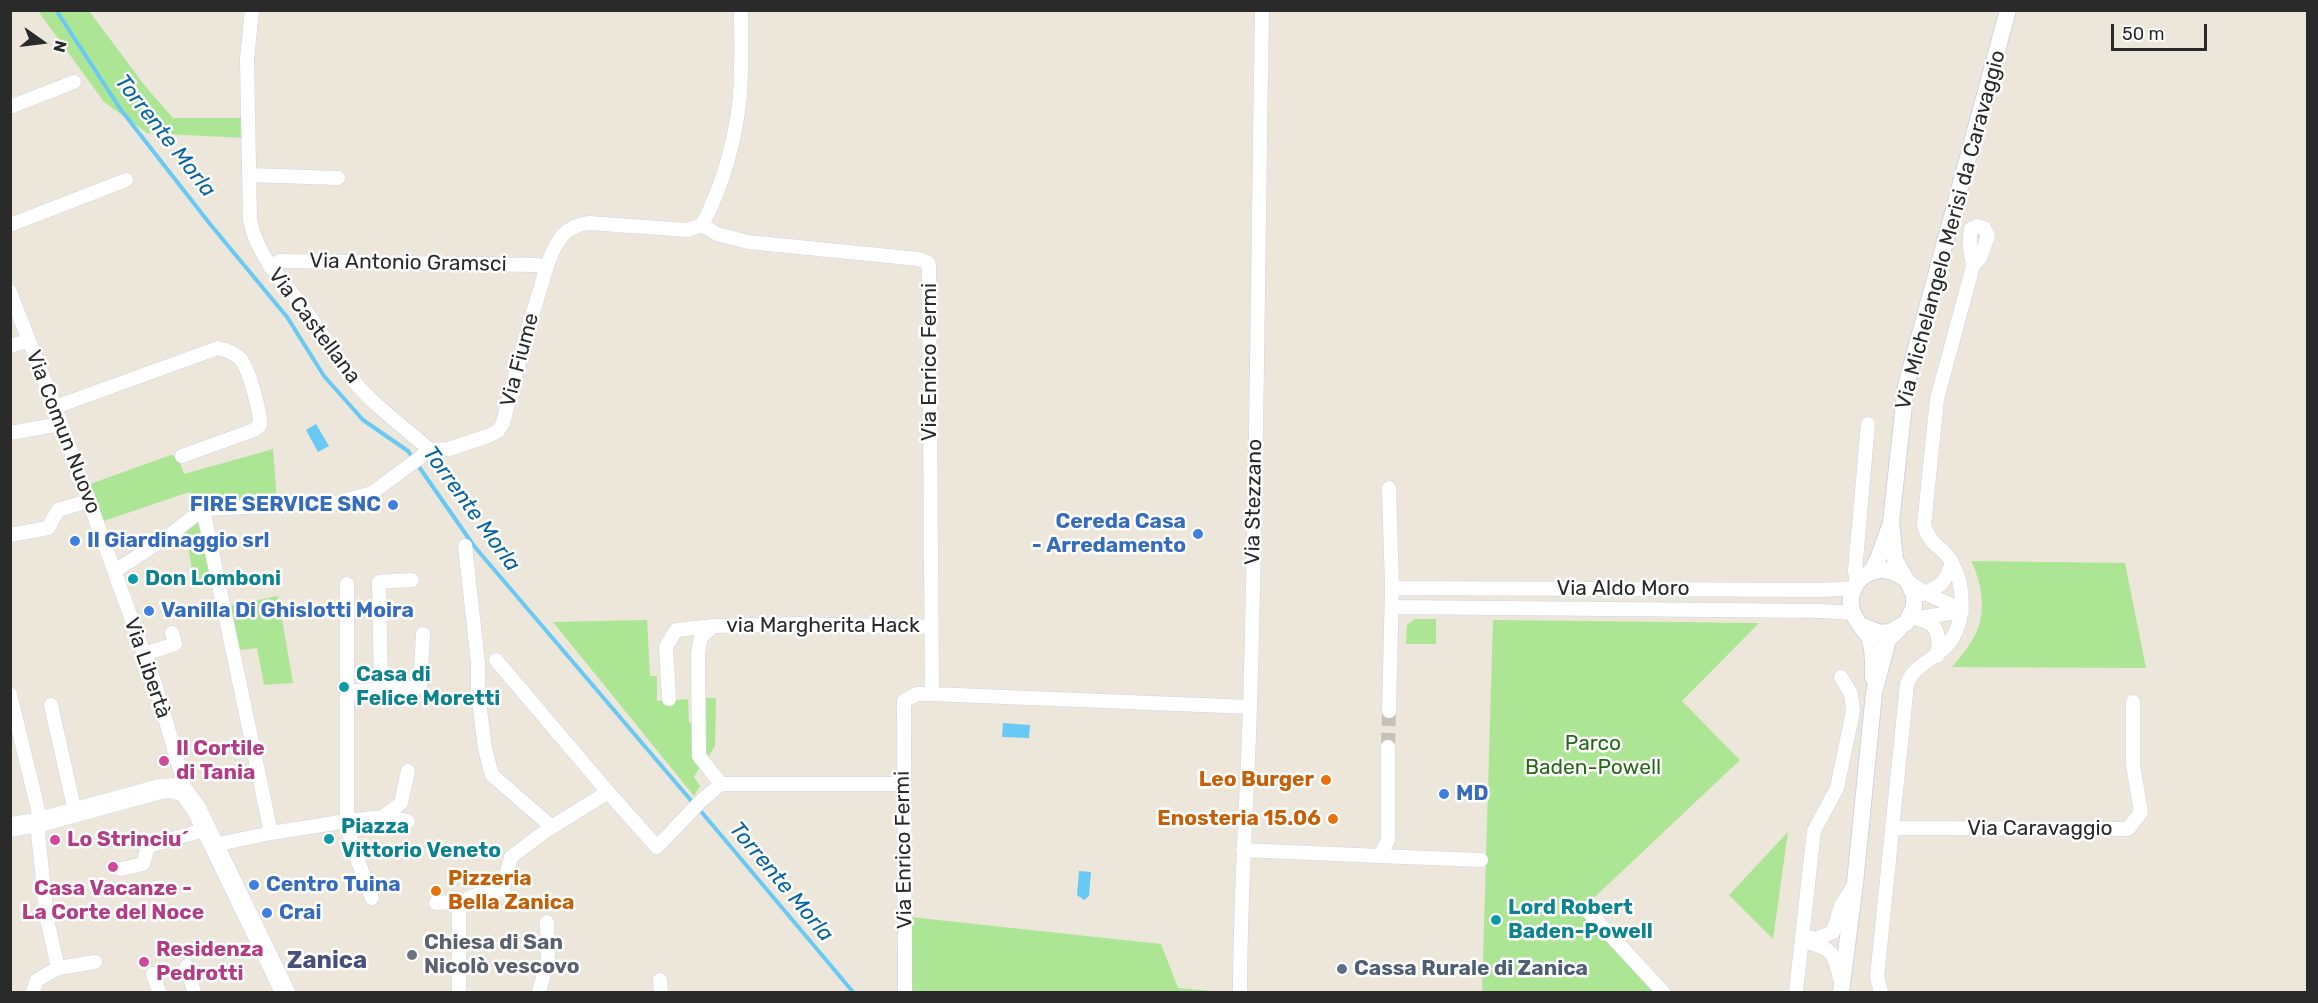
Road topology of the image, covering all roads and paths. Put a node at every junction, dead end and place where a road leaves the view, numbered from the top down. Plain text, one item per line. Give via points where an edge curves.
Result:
1 (252, 10) edge
2 (741, 10) edge
3 (1262, 10) edge
4 (2008, 10) edge
5 (74, 82) dead end
6 (10, 107) edge
7 (249, 176) junction
8 (338, 178) dead end
9 (126, 180) dead end
10 (10, 225) edge
11 (702, 225) junction
12 (1973, 266) dead end
13 (270, 267) junction
14 (547, 267) junction
15 (10, 292) edge
16 (28, 341) junction
17 (10, 346) edge
18 (55, 407) junction
19 (61, 424) junction
20 (1868, 424) dead end
21 (10, 434) edge
22 (427, 452) junction
23 (182, 456) dead end
24 (1389, 488) dead end
25 (88, 501) junction
26 (203, 508) junction
27 (1891, 522) junction
28 (10, 535) edge
29 (465, 546) dead end
30 (1952, 562) junction
31 (115, 571) junction
32 (1871, 572) junction
33 (1904, 578) junction
34 (412, 580) dead end
35 (347, 584) dead end
36 (1855, 585) junction
37 (1392, 588) junction
38 (1922, 594) junction
39 (1392, 607) junction
40 (1962, 611) junction
41 (1857, 620) junction
42 (1909, 621) junction
43 (714, 626) junction
44 (931, 627) junction
45 (172, 633) dead end
46 (423, 634) dead end
47 (144, 654) junction
48 (1937, 656) junction
49 (496, 660) dead end
50 (1841, 677) dead end
51 (381, 690) junction
52 (346, 692) junction
53 (1874, 693) junction
54 (10, 694) edge
55 (932, 694) junction
56 (669, 699) dead end
57 (2133, 702) dead end
58 (51, 705) dead end
59 (1250, 707) junction
60 (1389, 711) tunnel mouth
61 (1388, 747) tunnel mouth
62 (408, 771) dead end
63 (721, 784) junction
64 (903, 784) junction
65 (184, 792) junction
66 (608, 792) junction
67 (75, 812) junction
68 (383, 817) junction
69 (347, 821) junction
70 (408, 821) dead end
71 (40, 822) junction
72 (10, 827) edge
73 (552, 827) junction
74 (1892, 828) junction
75 (271, 833) junction
76 (211, 837) junction
77 (1243, 850) junction
78 (1380, 856) junction
79 (1480, 860) dead end
80 (121, 869) dead end
81 (1855, 883) junction
82 (372, 898) dead end
83 (436, 903) dead end
84 (459, 909) junction
85 (1588, 911) dead end
86 (547, 922) dead end
87 (1802, 938) junction
88 (95, 962) dead end
89 (187, 966) dead end
90 (58, 968) junction
91 (153, 974) dead end
92 (1877, 977) junction
93 (1841, 988) edge
94 (283, 992) edge
95 (539, 992) edge
96 (1793, 992) edge
97 (33, 993) edge
98 (159, 993) edge
99 (194, 993) edge
100 (459, 993) edge
101 (533, 993) edge
102 (905, 993) edge
103 (1240, 993) edge
104 (1663, 993) edge
105 (1869, 993) edge
106 (1881, 993) edge

1 - 7 street, Via Castellana via 247,59
2 - 11 street via 740,94 734,131 713,203
3 - 59 street, Via Stezzano
4 - 27 street, Via Michelangelo Merisi da Caravaggio via 1905,386
5 - 6 street
7 - 8 street
7 - 13 street, Via Castellana via 253,235
9 - 10 street
11 - 14 street, Via Fiume via 680,230 580,224 557,242
11 - 44 street, Via Enrico Fermi via 717,234 748,242 928,263
12 - 30 street via 1937,399 1924,525 1931,542
13 - 14 street, Via Antonio Gramsci via 280,261
13 - 22 street, Via Castellana via 304,308 350,377
14 - 22 street, Via Fiume via 498,431 449,449
15 - 16 street, Via Comun Nuovo
16 - 17 street
16 - 18 street, Via Comun Nuovo
18 - 19 street, Via Comun Nuovo
18 - 23 street via 218,348 230,351 242,361 261,415 260,425
19 - 21 street
19 - 25 street, Via Comun Nuovo
20 - 36 street, Via Michelangelo Merisi da Caravaggio
22 - 26 street, Via Fiume via 372,492 336,503
24 - 37 street
25 - 28 street via 58,510 48,528
25 - 31 street, Via Comun Nuovo
26 - 31 street
26 - 75 street
27 - 32 street, Via Michelangelo Merisi da Caravaggio
27 - 33 street, Via Michelangelo Merisi da Caravaggio via 1895,560
29 - 73 street via 478,693 492,775
30 - 38 street via 1940,586
30 - 40 street via 1962,591
31 - 47 street, Via Libertà
32 - 33 street via 1888,570
32 - 36 street
33 - 38 street
33 - 42 street, Via Michelangelo Merisi da Caravaggio via 1914,596
34 - 51 street via 379,582
35 - 52 street
36 - 37 street, Via Aldo Moro via 1809,590
36 - 41 street, Via Michelangelo Merisi da Caravaggio via 1851,605
37 - 39 street
38 - 40 street
39 - 41 street, Via Aldo Moro via 1822,611
39 - 60 street
40 - 42 street
40 - 48 street via 1951,642
41 - 42 street via 1880,633
41 - 53 street, Via Michelangelo Merisi da Caravaggio via 1871,643
42 - 48 street via 1930,622 1937,631
42 - 53 street, Via Michelangelo Merisi da Caravaggio via 1888,640
43 - 44 street, via Margherita Hack
43 - 56 street, via Margherita Hack via 675,630 666,647
43 - 63 street, via Margherita Hack via 700,637 698,653 699,756
44 - 55 street, Via Enrico Fermi
45 - 47 street, Via Libertà via 176,644
46 - 51 street via 420,687
47 - 65 street, Via Libertà
48 - 74 street via 1914,672 1907,684
49 - 66 street
50 - 87 street via 1851,694 1853,711 1837,788 1814,831
51 - 52 street
52 - 69 street
53 - 81 street, Via Michelangelo Merisi da Caravaggio
54 - 71 street
55 - 59 street, Via Enrico Fermi
55 - 64 street, Via Enrico Fermi via 917,694 904,701
57 - 74 street, Via Caravaggio via 2133,765 2141,812 2128,829
58 - 67 street
59 - 77 street, Via Stezzano
61 - 78 street via 1388,840
62 - 68 street via 401,803
63 - 64 street
63 - 66 street via 657,847
64 - 102 street, Via Enrico Fermi
65 - 67 main road via 160,789
65 - 76 main road, Via Libertà
66 - 73 street
67 - 71 main road
68 - 69 street
68 - 70 street
69 - 75 street
69 - 82 street
71 - 72 main road
71 - 90 street via 47,919
73 - 84 street via 512,857 503,889 470,897
74 - 92 street
75 - 76 street
76 - 80 street via 148,846 143,864
76 - 94 main road, Via Libertà
77 - 78 street
77 - 103 street, Via Stezzano
78 - 79 street
81 - 87 street via 1841,906 1833,932 1816,939
81 - 93 street, Via Michelangelo Merisi da Caravaggio
83 - 84 street via 451,902
84 - 100 street
85 - 104 street
86 - 95 street via 548,959
87 - 93 street via 1826,947 1836,960
87 - 96 street
88 - 90 street
89 - 99 street
90 - 97 street via 38,980
91 - 98 street
92 - 105 street
92 - 106 street
95 - 101 street

